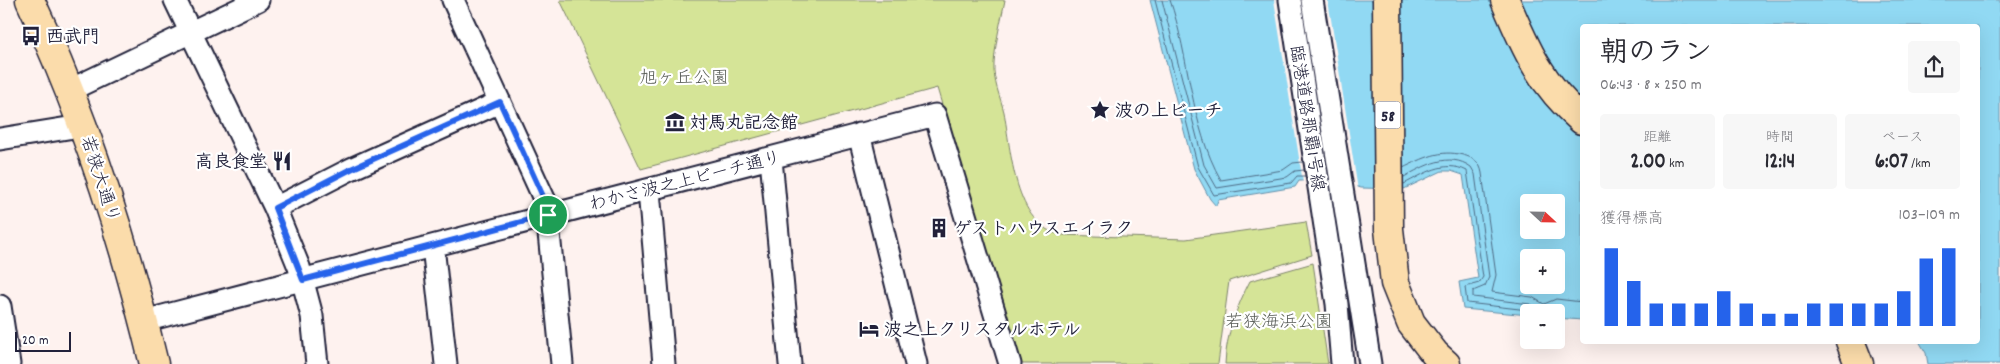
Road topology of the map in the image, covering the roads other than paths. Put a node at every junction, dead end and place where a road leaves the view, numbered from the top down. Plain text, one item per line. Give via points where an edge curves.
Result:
1 (30, 0) edge
2 (176, 0) edge
3 (258, 0) edge
4 (453, 0) edge
5 (1290, 0) edge
6 (1312, 0) edge
7 (1387, 0) edge
8 (1505, 0) edge
9 (191, 32) junction
10 (70, 90) junction
11 (500, 102) junction
12 (1580, 118) edge
13 (83, 123) junction
14 (858, 134) junction
15 (0, 139) edge
16 (771, 159) junction
17 (649, 191) junction
18 (275, 208) junction
19 (548, 215) junction
20 (433, 246) junction
21 (303, 280) junction
22 (0, 306) edge
23 (144, 321) junction
24 (1851, 344) edge
25 (9, 364) edge
26 (154, 364) edge
27 (317, 364) edge
28 (446, 364) edge
29 (562, 364) edge
30 (664, 364) edge
31 (790, 364) edge
32 (916, 364) edge
33 (1010, 364) edge
34 (1342, 364) edge
35 (1370, 364) edge
36 (1446, 364) edge
37 (1859, 364) edge

1 - 10 main road, 若狭大通り
2 - 9 street
3 - 9 street
4 - 11 street
5 - 34 street, 臨港道路那覇1号線 via 1337,304
6 - 35 street, 臨港道路那覇1号線
7 - 36 main road, 58 via 1389,229 1395,283 1405,311 1422,338
8 - 12 main road via 1546,83
9 - 10 street
9 - 18 street
10 - 13 main road, 若狭大通り
11 - 18 street via 351,169
11 - 19 street via 546,203
13 - 15 street
13 - 23 main road, 若狭大通り
14 - 16 street, わかさ波之上ビーチ通り
14 - 32 street
14 - 33 street, わかさ波之上ビーチ通り via 935,115
16 - 17 street, わかさ波之上ビーチ通り
16 - 31 street
17 - 19 street, わかさ波之上ビーチ通り
17 - 30 street
18 - 21 street
19 - 20 street, わかさ波之上ビーチ通り
19 - 29 street
20 - 21 street, わかさ波之上ビーチ通り
20 - 28 street
21 - 23 street, わかさ波之上ビーチ通り
21 - 27 street via 312,316
22 - 25 street
23 - 26 main road, 若狭大通り
24 - 37 main road

